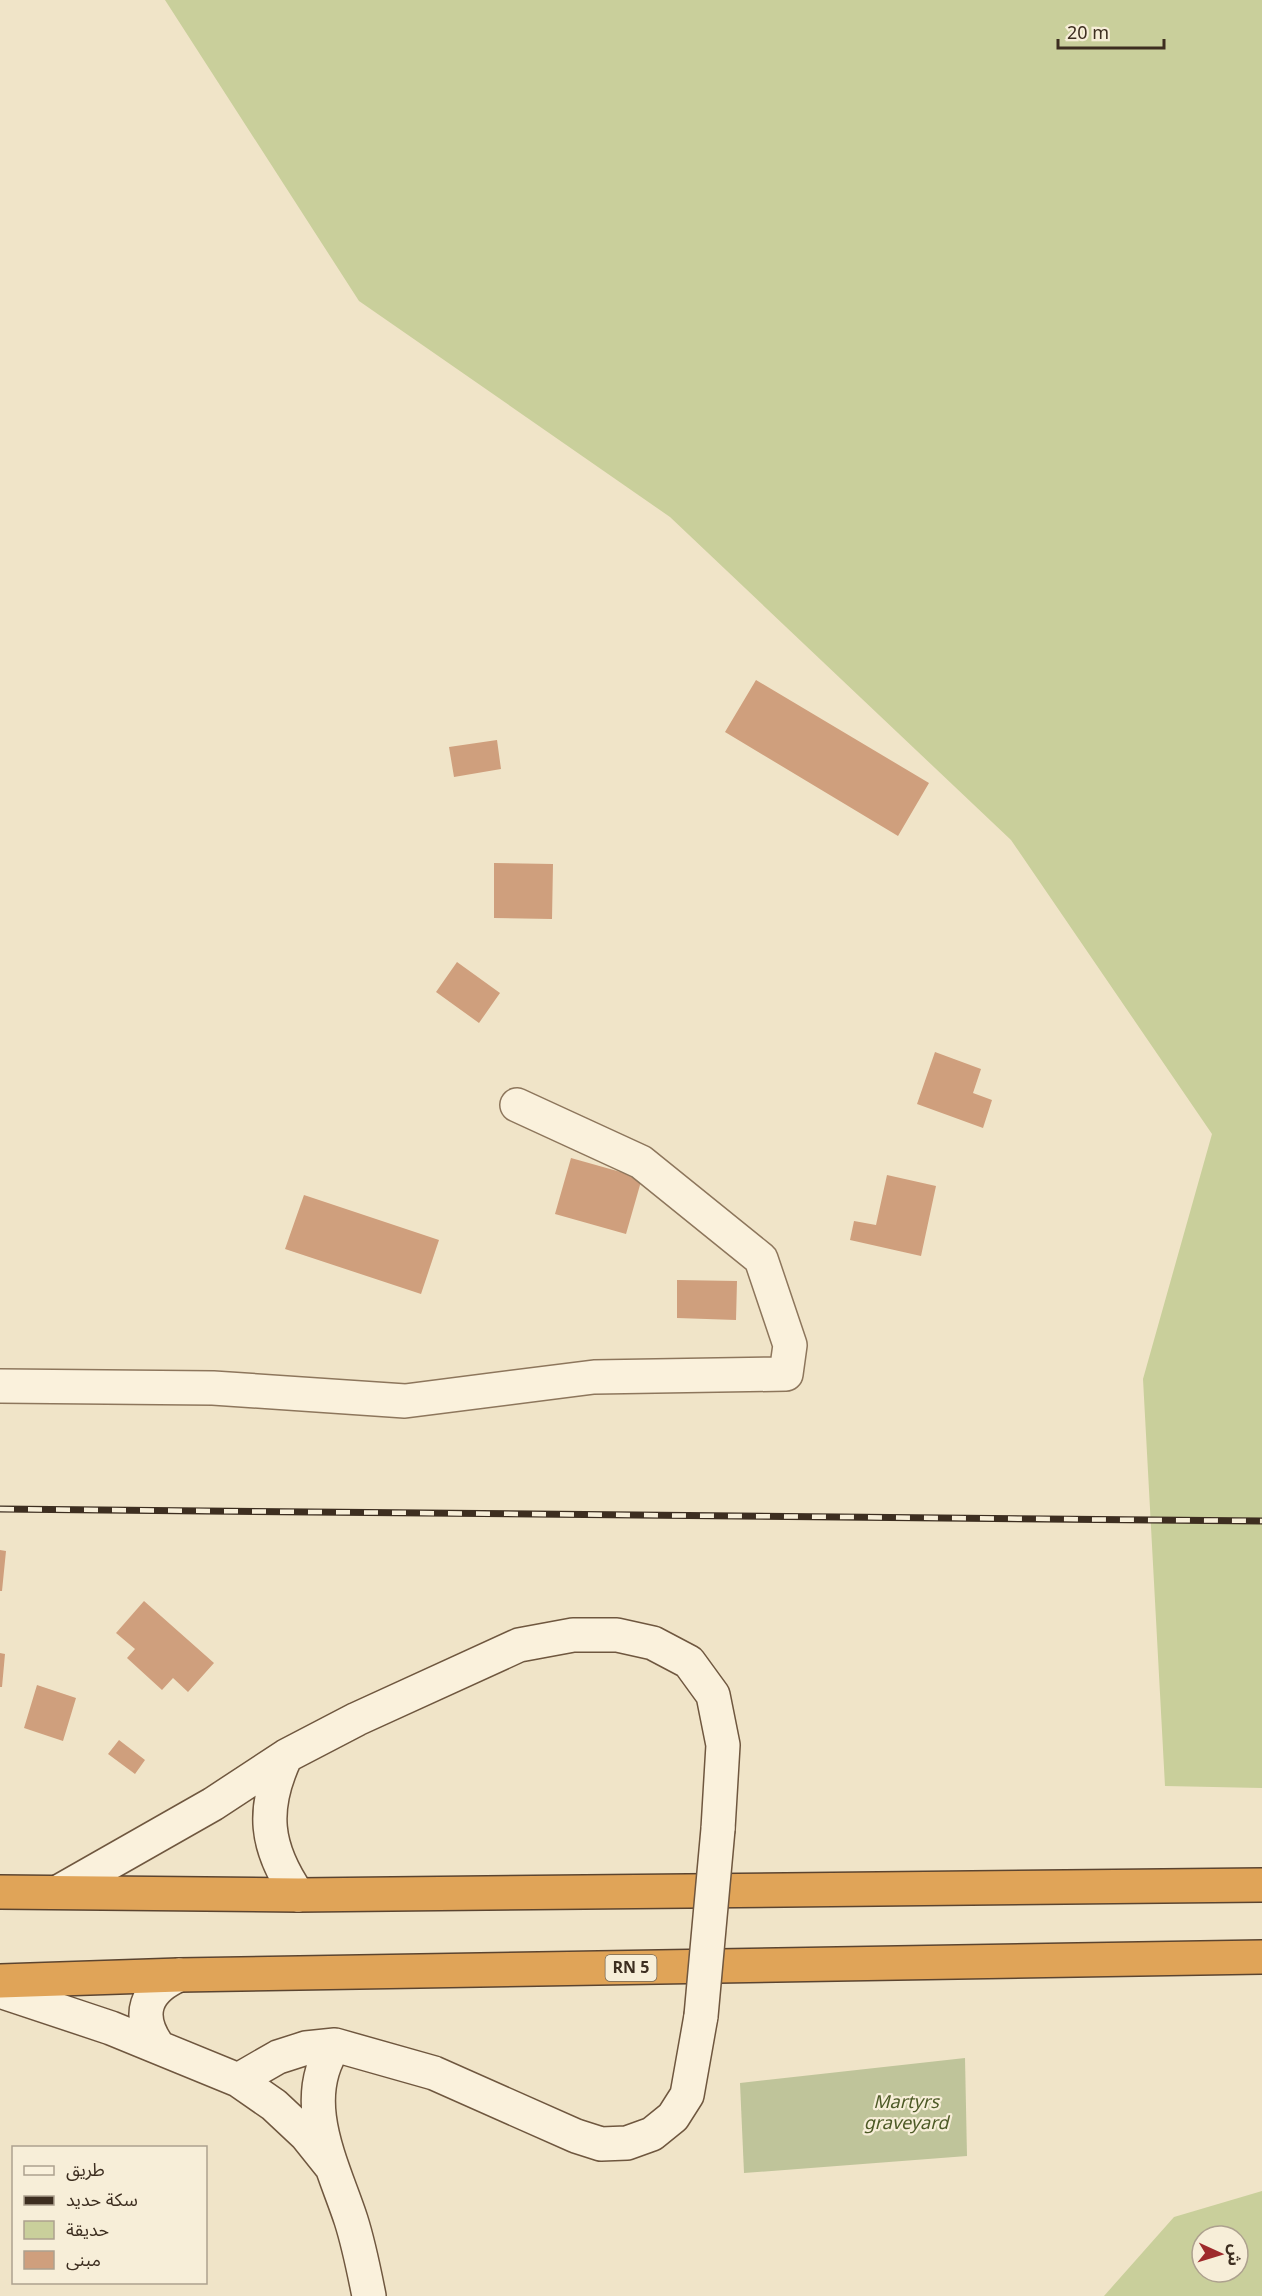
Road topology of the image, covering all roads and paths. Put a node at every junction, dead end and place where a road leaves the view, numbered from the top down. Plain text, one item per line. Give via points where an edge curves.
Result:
1 (517, 1105) dead end
2 (0, 1386) edge
3 (286, 1756) junction
4 (1262, 1885) edge
5 (60, 1891) junction
6 (0, 1892) edge
7 (298, 1895) junction
8 (1262, 1957) edge
9 (179, 1975) junction
10 (0, 1981) edge
11 (0, 1991) edge
12 (335, 2045) junction
13 (158, 2046) junction
14 (238, 2080) junction
15 (330, 2165) junction
16 (369, 2296) edge

1 - 2 main road via 641,1162 761,1259 790,1345 786,1374 594,1377 405,1401 213,1388
3 - 5 main road via 213,1804
3 - 7 main road via 270,1802 269,1827 274,1852
3 - 12 main road, bridge via 519,1645 573,1635 616,1635 653,1643 689,1662 713,1695 723,1745 701,2016 687,2095 673,2117 652,2134 627,2143 601,2144 434,2073
4 - 7 highway
5 - 6 highway
5 - 7 highway
8 - 9 highway, RN 5
9 - 10 highway, RN 5
9 - 13 main road via 163,1982 151,1996 145,2013 147,2031
11 - 13 main road via 65,2010
12 - 14 main road via 278,2056
12 - 15 main road via 323,2068 319,2087 320,2116
13 - 14 main road
14 - 15 main road via 274,2105
15 - 16 main road via 351,2220

